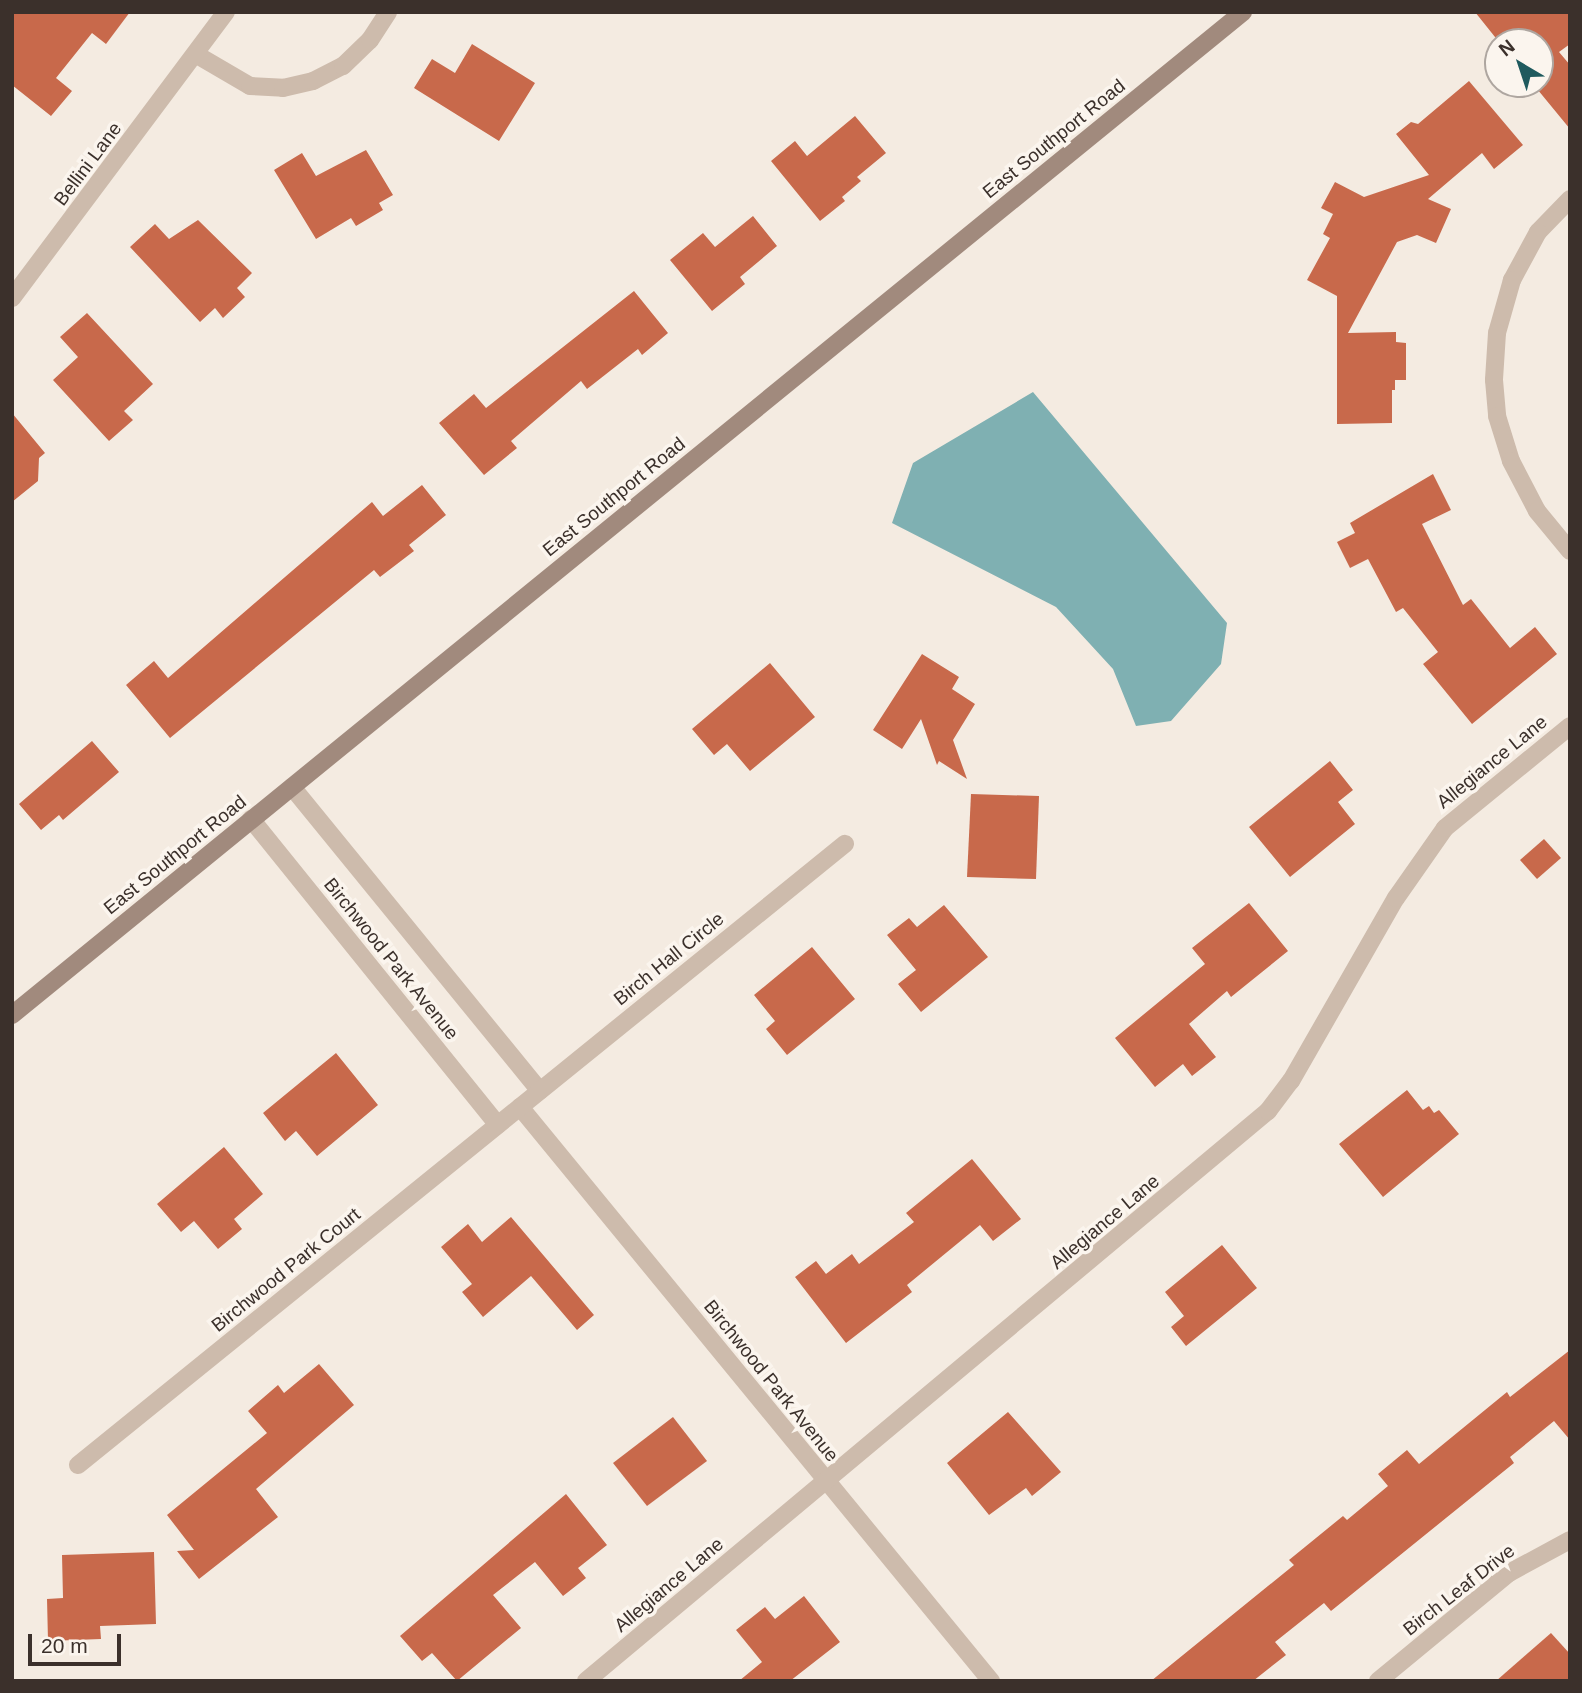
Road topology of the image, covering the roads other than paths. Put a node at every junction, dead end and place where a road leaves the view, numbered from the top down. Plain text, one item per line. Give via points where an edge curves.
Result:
1 (226, 12) edge
2 (388, 12) edge
3 (1243, 12) edge
4 (197, 55) junction
5 (1570, 199) edge
6 (12, 298) edge
7 (1570, 551) edge
8 (1570, 726) edge
9 (292, 787) junction
10 (251, 819) junction
11 (845, 844) dead end
12 (12, 1015) edge
13 (540, 1091) junction
14 (520, 1107) junction
15 (498, 1125) junction
16 (78, 1465) dead end
17 (825, 1482) junction
18 (1570, 1540) edge
19 (586, 1681) edge
20 (990, 1681) edge
21 (1378, 1681) edge

1 - 4 street, Bellini Lane
2 - 4 street via 370,40 343,66 313,81 283,88 250,86
3 - 9 main road, East Southport Road
4 - 6 street, Bellini Lane
5 - 7 street via 1524,256 1497,333 1496,408 1507,452 1531,501
8 - 17 street, Allegiance Lane via 1445,828 1396,898 1295,1075 1268,1111
9 - 10 main road, East Southport Road
9 - 13 street, Birchwood Park Avenue
10 - 12 main road, East Southport Road
10 - 15 street, Birchwood Park Avenue
11 - 13 street, Birch Hall Circle
13 - 14 street, Birch Hall Circle
14 - 15 street, Birchwood Park Court
14 - 17 street, Birchwood Park Avenue
15 - 16 street, Birchwood Park Court
17 - 19 street, Allegiance Lane
17 - 20 street, Birchwood Park Avenue
18 - 21 street, Birch Leaf Drive via 1509,1573

